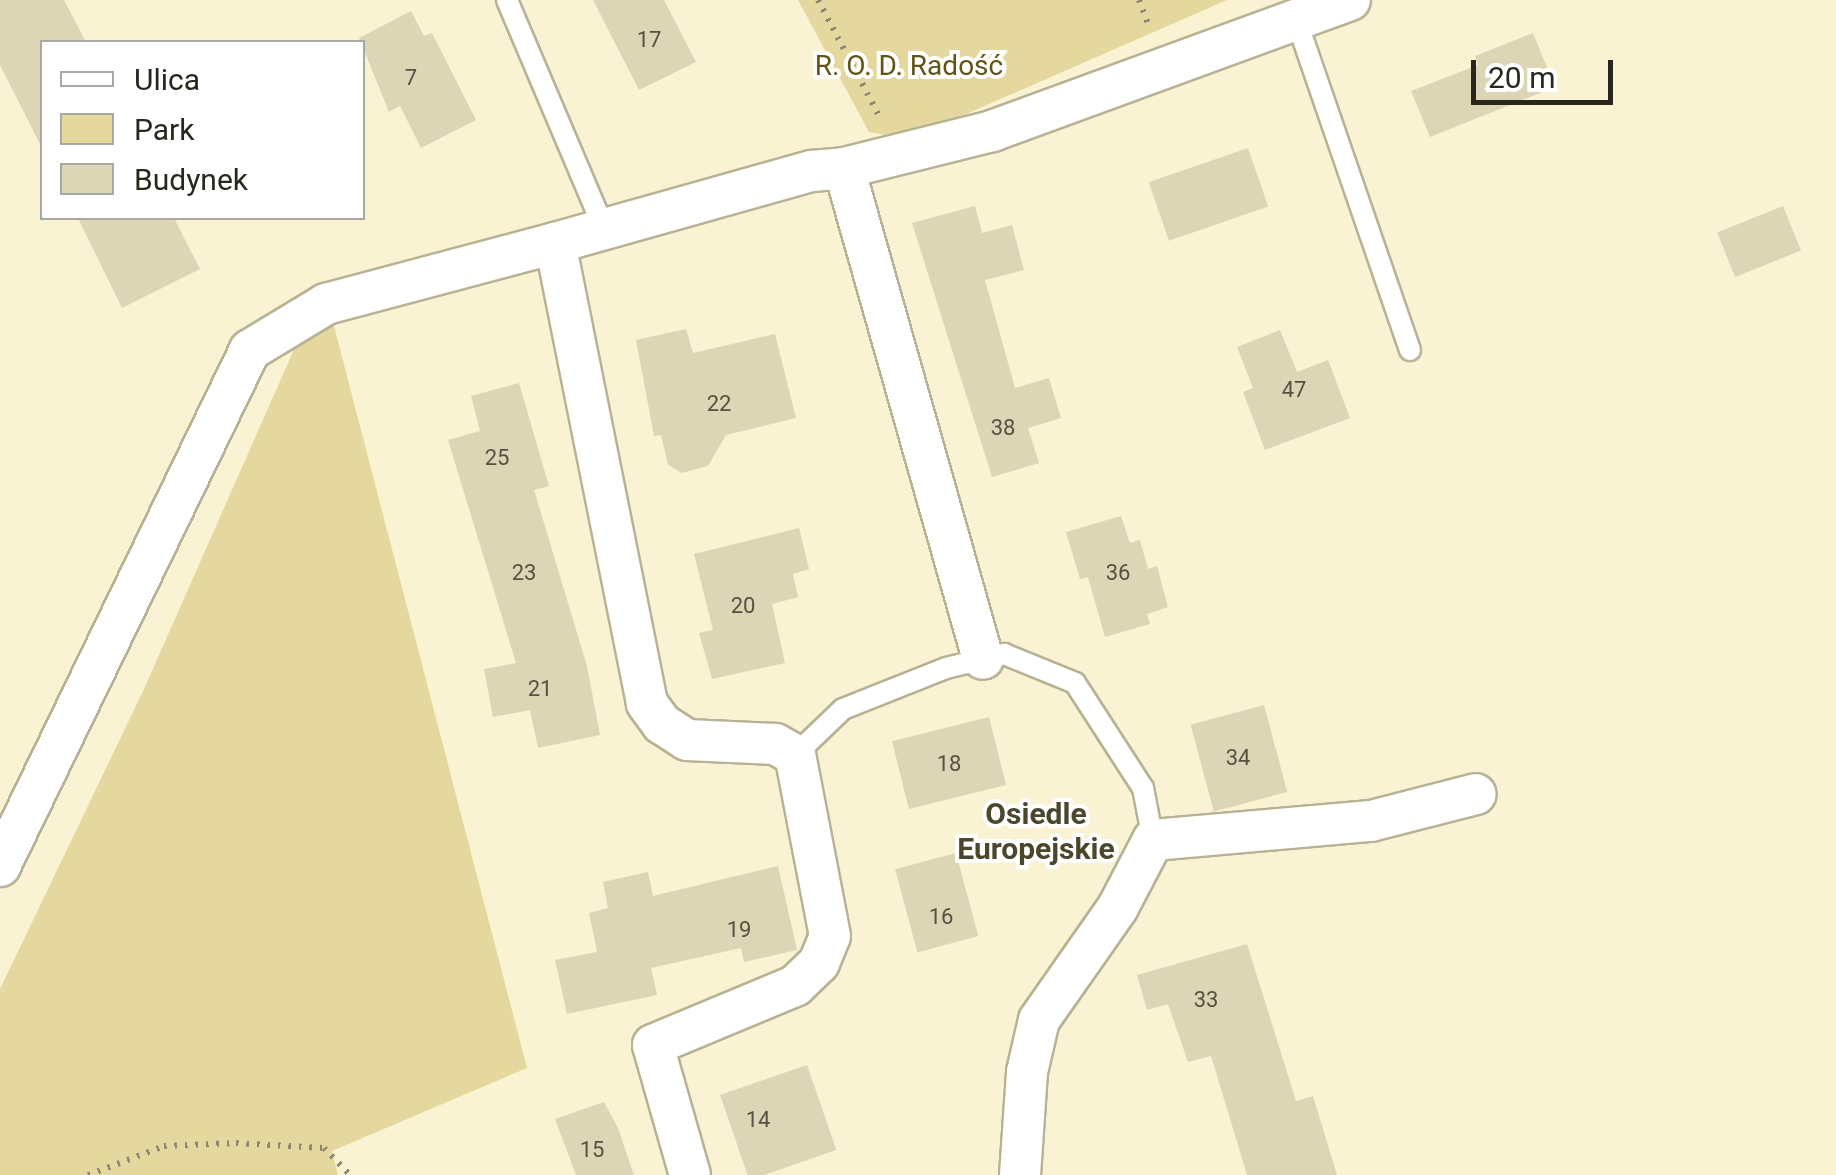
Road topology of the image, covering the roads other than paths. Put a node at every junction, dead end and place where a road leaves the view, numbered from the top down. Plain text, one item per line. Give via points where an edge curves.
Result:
1 (507, 0) edge
2 (1350, 0) edge
3 (1297, 22) junction
4 (844, 168) junction
5 (604, 228) junction
6 (554, 243) junction
7 (1410, 350) dead end
8 (982, 659) junction
9 (795, 755) junction
10 (1476, 794) dead end
11 (1153, 840) junction
12 (0, 866) edge
13 (690, 1175) edge
14 (1020, 1175) edge

1 - 5 lane
2 - 3 street
3 - 4 street via 992,131
3 - 7 lane
4 - 5 street
4 - 8 street
5 - 6 street
6 - 9 street via 648,703 662,724 686,740 776,744
6 - 12 street via 326,304 250,350
8 - 9 lane via 843,708
8 - 11 lane via 1004,654 1075,683 1143,788
9 - 13 street via 830,936 819,963 795,986 653,1045
10 - 11 street via 1371,821
11 - 14 street via 1118,908 1039,1020 1027,1072

